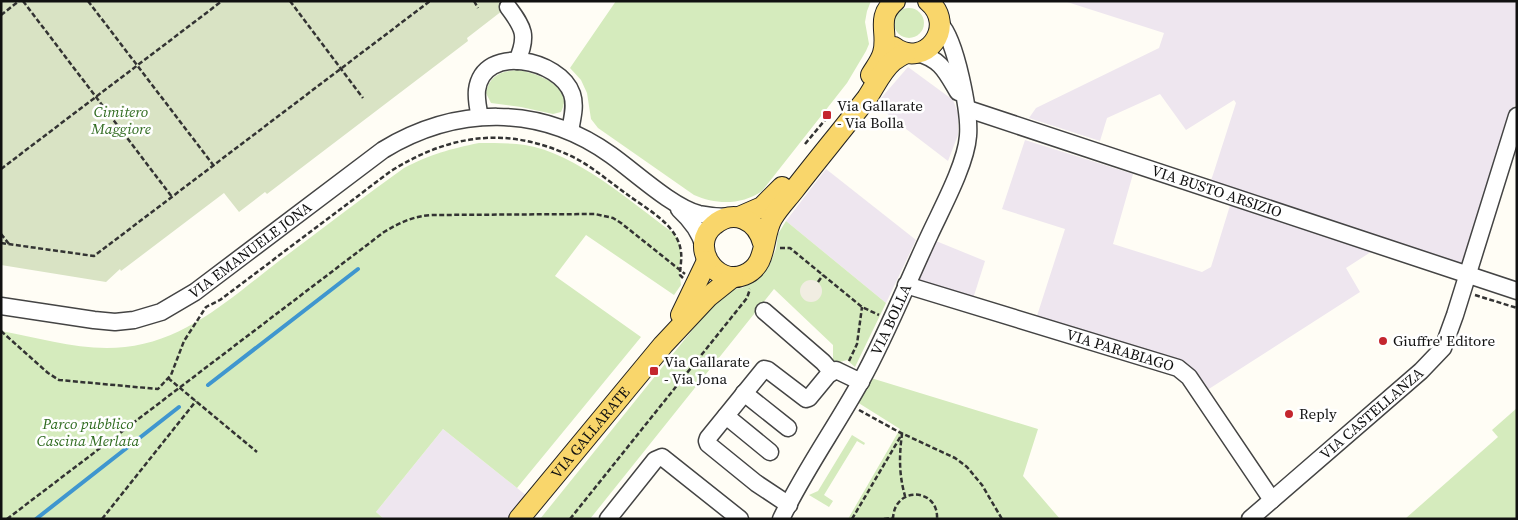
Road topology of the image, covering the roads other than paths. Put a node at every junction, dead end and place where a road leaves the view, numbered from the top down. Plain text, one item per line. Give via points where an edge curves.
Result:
1 (895, 1) edge
2 (928, 1) edge
3 (508, 7) dead end
4 (942, 14) edge
5 (884, 33) junction
6 (911, 53) junction
7 (518, 61) junction
8 (968, 109) junction
9 (1517, 116) edge
10 (480, 117) junction
11 (570, 131) junction
12 (663, 194) junction
13 (734, 217) junction
14 (769, 246) junction
15 (706, 254) junction
16 (1467, 276) junction
17 (733, 277) junction
18 (906, 285) junction
19 (1517, 291) edge
20 (1, 306) edge
21 (764, 311) dead end
22 (663, 345) junction
23 (838, 372) junction
24 (861, 382) junction
25 (744, 393) junction
26 (726, 416) junction
27 (788, 428) dead end
28 (770, 452) dead end
29 (1272, 500) junction
30 (785, 512) edge
31 (519, 519) edge
32 (608, 519) edge
33 (740, 519) edge
34 (1250, 519) edge

1 - 5 main road, VIA GALLARATE via 885,13
2 - 4 main road
3 - 7 street via 520,22 524,34
4 - 6 main road, VIA GALLARATE via 934,42 927,49
4 - 8 street, VIA BOLLA
5 - 6 main road via 892,46
5 - 13 main road, VIA GALLARATE via 883,53 864,88 774,197 762,207
6 - 8 street via 929,56 943,66
6 - 14 main road, VIA GALLARATE via 892,62 773,216
7 - 10 street via 498,63 480,78 476,100
7 - 11 street via 549,71 570,88 574,103
8 - 16 street, VIA BUSTO ARSIZIO
8 - 18 street, VIA BOLLA via 968,136 960,166
9 - 16 street, VIA CASTELLANZA
10 - 11 street, VIA EMANUELE JONA via 533,120
10 - 20 street, VIA EMANUELE JONA via 435,125 382,150 195,292 161,312 134,320 105,321
11 - 12 street, VIA EMANUELE JONA via 595,144
12 - 13 street, VIA EMANUELE JONA via 697,213
12 - 15 street, VIA EMANUELE JONA via 692,222 700,234
13 - 14 main road via 748,220
13 - 15 main road, VIA GALLARATE via 721,220 707,233
14 - 17 main road, VIA GALLARATE via 752,271
15 - 17 main road via 714,270
15 - 22 main road, VIA GALLARATE via 695,289
16 - 19 street, VIA BUSTO ARSIZIO
16 - 29 street, VIA CASTELLANZA via 1443,348 1421,371
17 - 22 main road, VIA GALLARATE via 708,297
18 - 24 street, VIA BOLLA
18 - 29 street, VIA PARABIAGO via 1185,372
21 - 23 street via 830,370
22 - 31 main road, VIA GALLARATE
23 - 24 street
23 - 25 street via 807,400 766,369
24 - 30 street, VIA BOLLA
25 - 26 street
25 - 27 street
26 - 28 street
26 - 30 street via 707,443 756,483
29 - 34 street, VIA CASTELLANZA
32 - 33 street via 655,460 662,458

